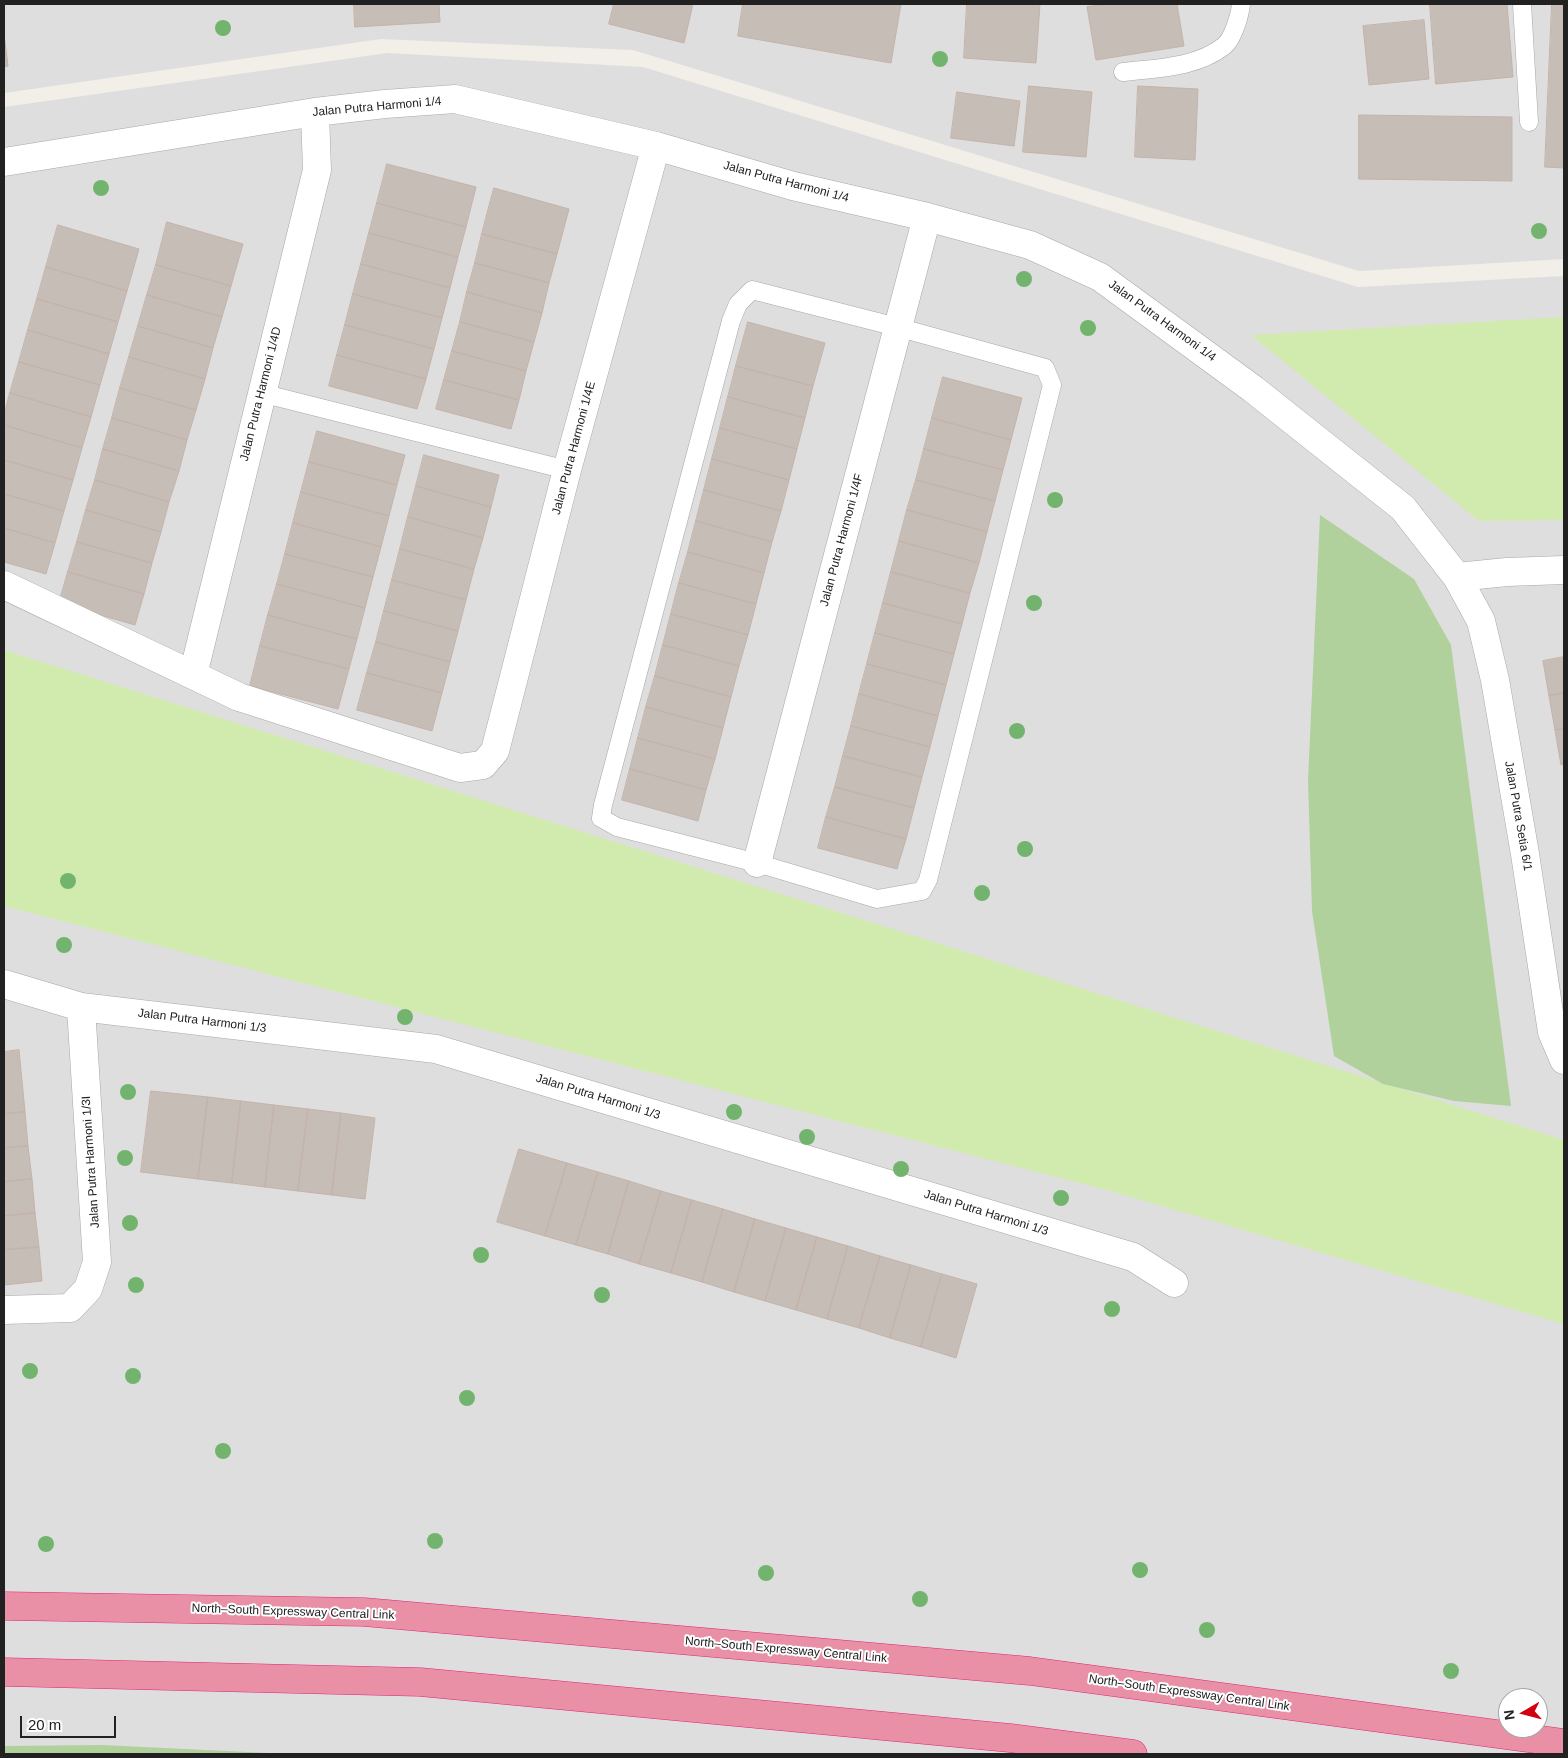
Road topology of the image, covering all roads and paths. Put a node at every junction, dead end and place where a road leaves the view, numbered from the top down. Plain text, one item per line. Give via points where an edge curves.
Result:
1 (1241, 4) edge
2 (1522, 4) edge
3 (1123, 72) dead end
4 (315, 112) junction
5 (1529, 122) dead end
6 (656, 146) junction
7 (4, 162) edge
8 (927, 217) junction
9 (898, 327) junction
10 (261, 393) junction
11 (567, 470) junction
12 (1564, 570) edge
13 (1456, 577) junction
14 (4, 586) edge
15 (193, 675) junction
16 (757, 863) junction
17 (4, 984) edge
18 (80, 1007) junction
19 (1564, 1060) edge
20 (1174, 1283) dead end
21 (4, 1310) edge
22 (4, 1606) edge
23 (4, 1672) edge
24 (1564, 1743) edge
25 (1133, 1754) edge

1 - 3 lane via 1239,18 1225,46 1192,63
2 - 5 lane
4 - 6 street, Jalan Putra Harmoni 1/4 via 455,100
4 - 7 street, Jalan Putra Harmoni 1/4
4 - 10 street, Jalan Putra Harmoni 1/4D via 317,170
6 - 8 street, Jalan Putra Harmoni 1/4 via 793,186
6 - 11 street, Jalan Putra Harmoni 1/4E
8 - 9 street, Jalan Putra Harmoni 1/4F
8 - 13 street, Jalan Putra Harmoni 1/4 via 1030,245 1100,276 1254,389 1403,508
9 - 16 street, Jalan Putra Harmoni 1/4F
9 - 16 lane via 1045,368 1052,385 928,880 922,891 877,899
9 - 16 lane via 752,290 738,304 613,767 601,818 617,827
10 - 11 lane
10 - 15 street, Jalan Putra Harmoni 1/4D
11 - 15 street, Jalan Putra Harmoni 1/4E via 494,751 482,765 460,768 239,697
12 - 13 street
13 - 19 street, Jalan Putra Setia 6/1 via 1481,621 1495,680 1552,1032
14 - 15 street
17 - 18 street, Jalan Putra Harmoni 1/3
18 - 20 street, Jalan Putra Harmoni 1/3 via 436,1049 1133,1257
18 - 21 street, Jalan Putra Harmoni 1/3I via 97,1262 88,1289 70,1308
22 - 24 highway, North–South Expressway Central Link via 364,1612 1030,1672
23 - 25 highway via 420,1682 1010,1738

